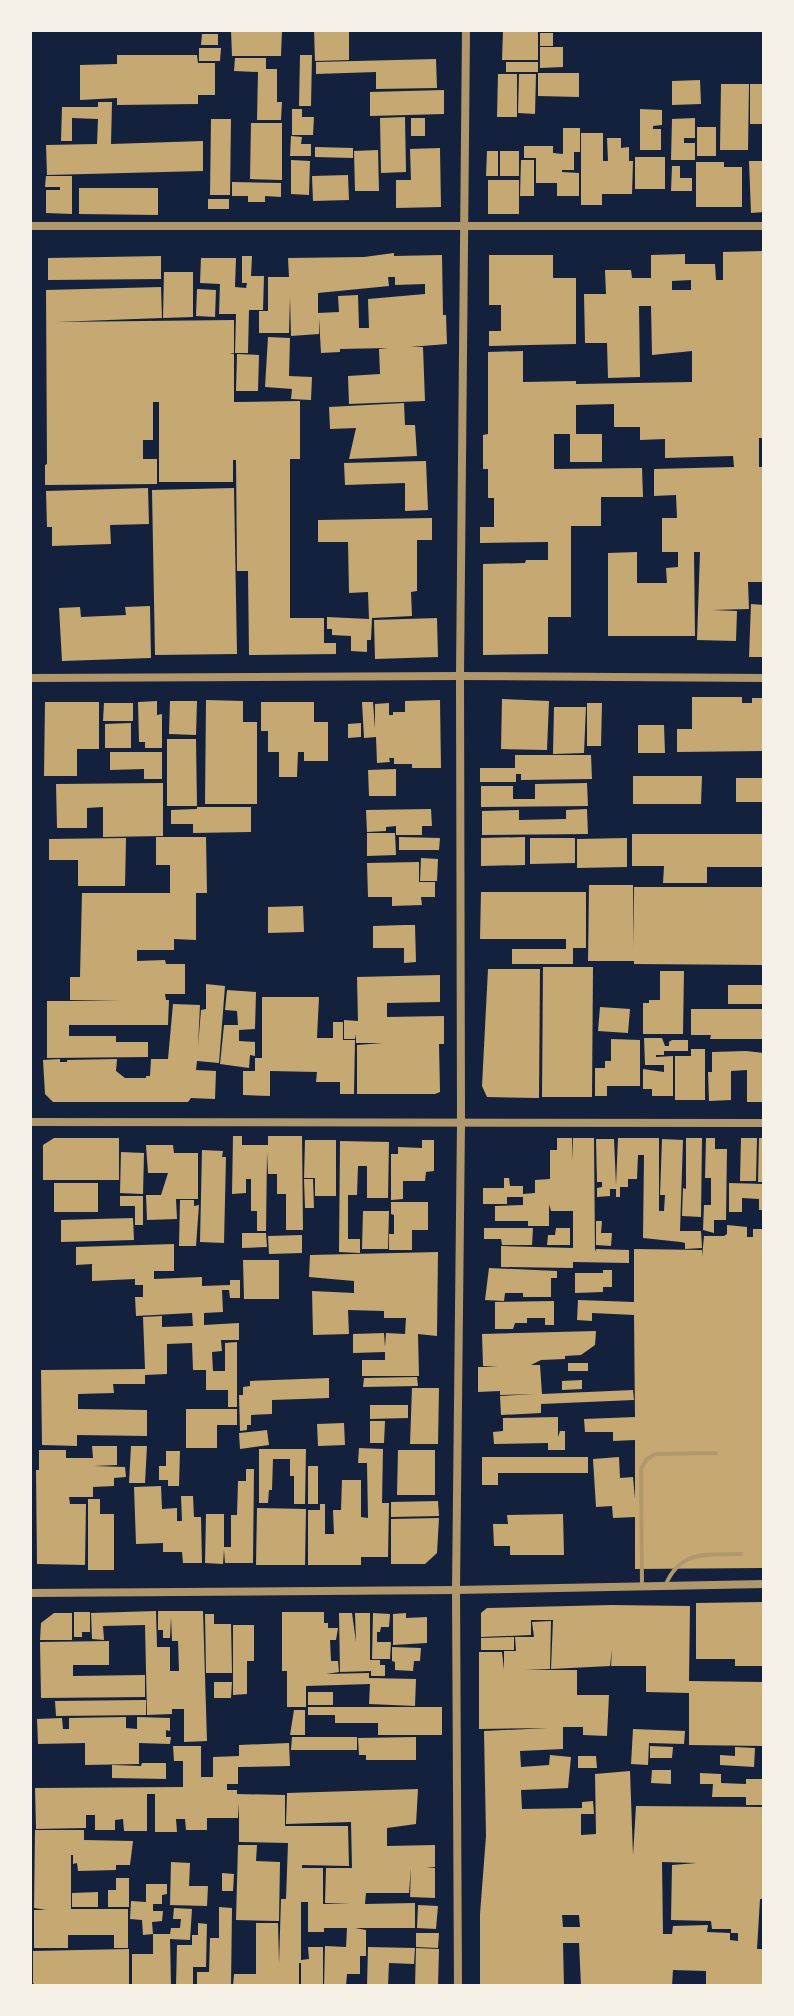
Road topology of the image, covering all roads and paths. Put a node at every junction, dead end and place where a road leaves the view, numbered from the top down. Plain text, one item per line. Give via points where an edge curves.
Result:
1 (466, 30) edge
2 (30, 226) edge
3 (465, 226) junction
4 (764, 226) edge
5 (460, 676) junction
6 (30, 678) edge
7 (764, 678) edge
8 (30, 1122) edge
9 (461, 1123) junction
10 (764, 1123) edge
11 (716, 1453) dead end
12 (741, 1554) dead end
13 (764, 1584) edge
14 (665, 1586) junction
15 (642, 1587) junction
16 (456, 1590) junction
17 (30, 1593) edge
18 (458, 1986) edge

1 - 3 street
2 - 3 street
3 - 4 street
3 - 5 street
5 - 6 street
5 - 7 street
5 - 9 street
8 - 9 street
9 - 10 street
9 - 16 street
11 - 15 lane via 655,1454 641,1469
12 - 14 lane via 690,1557 671,1572
13 - 14 street
14 - 15 street
15 - 16 street
16 - 17 street
16 - 18 street

